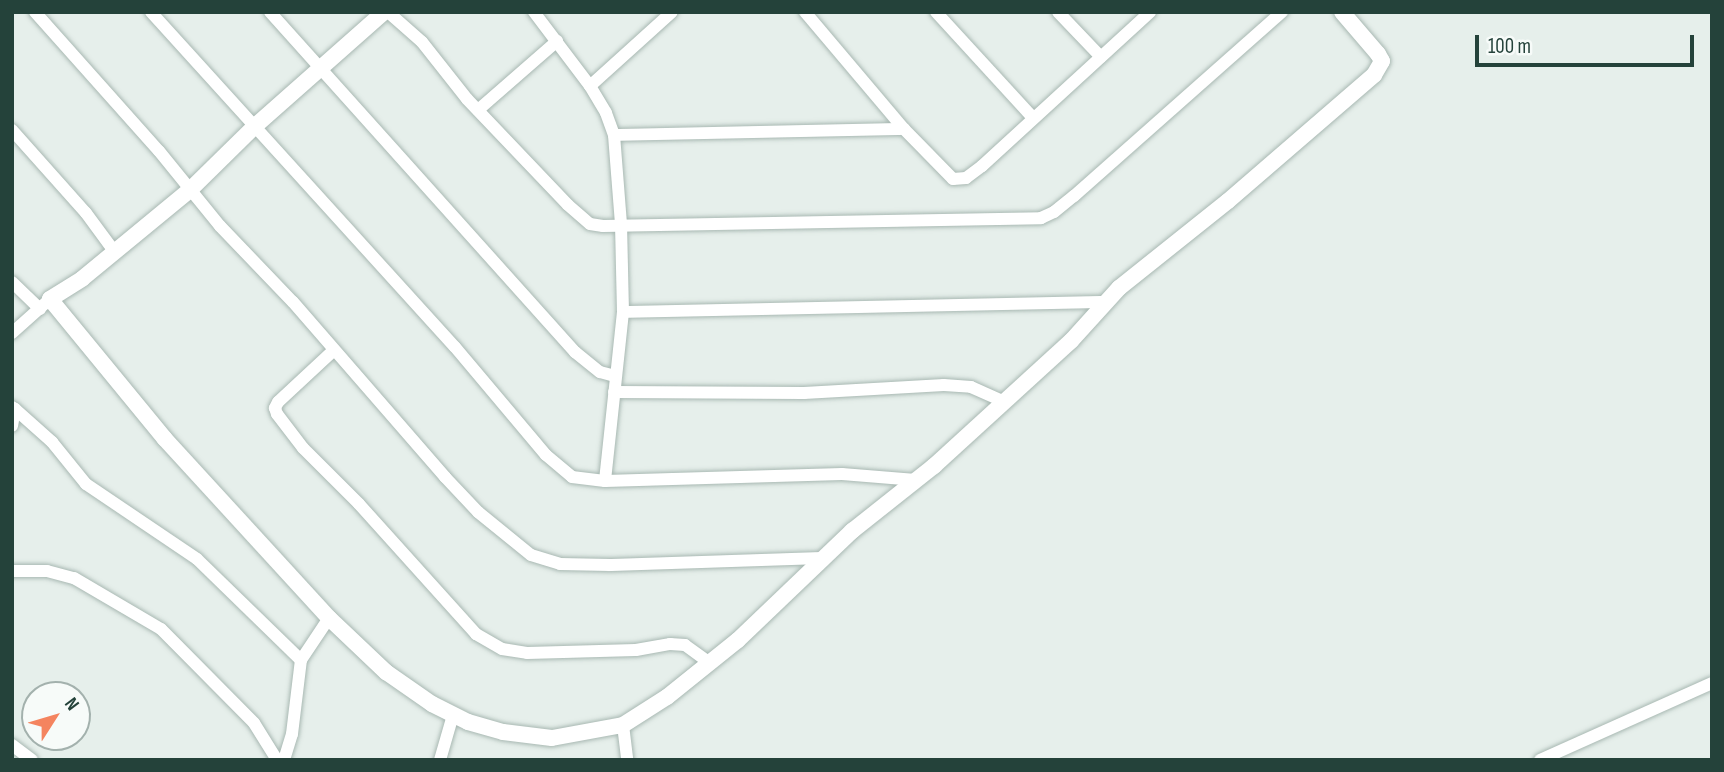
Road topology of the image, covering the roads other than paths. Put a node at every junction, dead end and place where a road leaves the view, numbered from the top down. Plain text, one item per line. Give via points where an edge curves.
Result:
1 (35, 12) edge
2 (151, 12) edge
3 (270, 12) edge
4 (386, 12) edge
5 (534, 12) edge
6 (672, 12) edge
7 (806, 12) edge
8 (936, 12) edge
9 (1058, 12) edge
10 (1150, 12) edge
11 (1282, 12) edge
12 (1342, 12) edge
13 (557, 41) junction
14 (1101, 57) junction
15 (321, 67) junction
16 (590, 86) junction
17 (478, 110) junction
18 (1033, 118) junction
19 (254, 127) junction
20 (904, 129) junction
21 (12, 130) edge
22 (614, 135) junction
23 (191, 189) junction
24 (621, 224) junction
25 (114, 251) junction
26 (12, 282) edge
27 (1106, 302) junction
28 (45, 304) junction
29 (623, 312) junction
30 (12, 333) edge
31 (334, 350) junction
32 (615, 376) junction
33 (614, 392) junction
34 (1004, 402) junction
35 (13, 408) edge
36 (12, 426) edge
37 (916, 480) junction
38 (604, 481) junction
39 (823, 558) junction
40 (12, 571) edge
41 (329, 618) junction
42 (301, 660) junction
43 (707, 662) junction
44 (1712, 683) edge
45 (453, 715) junction
46 (623, 725) junction
47 (12, 745) edge
48 (32, 760) edge
49 (277, 760) edge
50 (284, 760) edge
51 (440, 760) edge
52 (627, 760) edge
53 (1540, 760) edge

1 - 23 street
2 - 19 street
3 - 15 street
4 - 15 street
4 - 17 street via 422,42
5 - 13 street
6 - 16 street
7 - 20 street
8 - 18 street
9 - 14 street
10 - 14 street
11 - 24 street via 1074,196 1041,218
12 - 27 street via 1382,61 1374,75
13 - 16 street
13 - 17 street
14 - 18 street
15 - 19 street
15 - 32 street via 575,352 594,368
16 - 22 street
17 - 24 street via 582,218 596,226
18 - 20 street via 966,178 953,179
19 - 23 street
19 - 38 street via 546,455 572,477
20 - 22 street
21 - 25 street
22 - 24 street
23 - 25 street
23 - 31 street
24 - 29 street
25 - 28 street
26 - 28 street
27 - 29 street
27 - 34 street
28 - 30 street
28 - 41 street
29 - 32 street
31 - 39 street via 478,512 531,555 560,564 610,565
31 - 43 street via 278,401 277,414 303,448 476,634 502,649 527,653 636,650 670,644 685,646
32 - 33 street
33 - 34 street via 804,393 944,385 971,387
33 - 38 street
34 - 37 street
35 - 36 street
35 - 42 street via 52,442 86,484 197,559
37 - 38 street via 842,474
37 - 39 street
39 - 43 street via 751,629
40 - 49 street via 47,571 74,579 161,629 254,723
41 - 42 street
41 - 45 street via 386,672
42 - 50 street via 292,734
43 - 46 street via 667,697
44 - 53 street
45 - 46 street via 503,732 552,738
45 - 51 street
46 - 52 street
47 - 48 street

